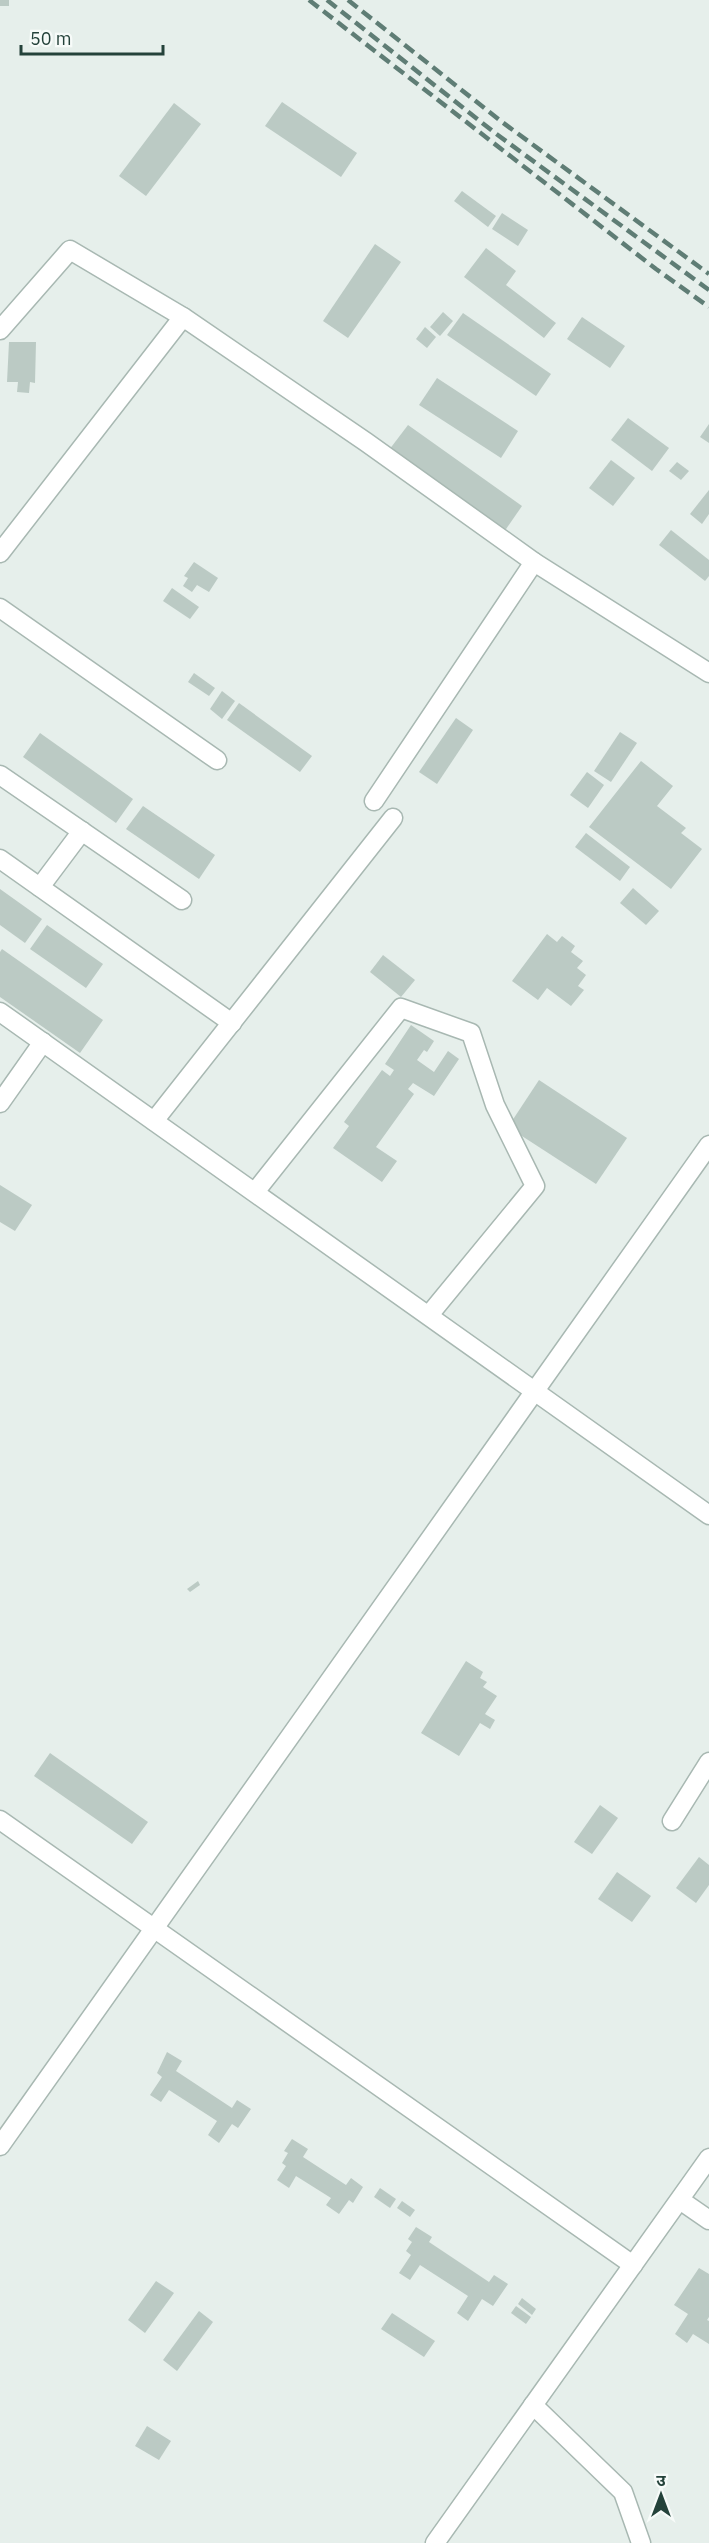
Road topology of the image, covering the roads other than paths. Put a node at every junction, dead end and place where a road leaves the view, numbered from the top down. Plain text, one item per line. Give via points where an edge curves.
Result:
1 (183, 318) junction
2 (0, 330) edge
3 (0, 554) edge
4 (534, 562) junction
5 (0, 608) edge
6 (709, 673) edge
7 (217, 760) dead end
8 (0, 775) edge
9 (374, 801) dead end
10 (393, 818) dead end
11 (82, 831) junction
12 (0, 859) edge
13 (40, 887) junction
14 (182, 900) dead end
15 (0, 1012) edge
16 (232, 1023) junction
17 (43, 1042) junction
18 (0, 1103) edge
19 (154, 1121) junction
20 (709, 1145) edge
21 (255, 1192) junction
22 (429, 1315) junction
23 (534, 1389) junction
24 (709, 1515) edge
25 (709, 1762) edge
26 (0, 1820) edge
27 (672, 1821) dead end
28 (153, 1929) junction
29 (0, 2145) edge
30 (709, 2158) edge
31 (680, 2200) junction
32 (709, 2220) edge
33 (633, 2265) junction
34 (533, 2405) junction
35 (435, 2543) edge
36 (640, 2543) edge

1 - 2 street via 70,250
1 - 3 street
1 - 4 street
4 - 6 street
4 - 9 street
5 - 7 street
8 - 11 street
10 - 16 street
11 - 13 street
11 - 14 street
12 - 13 street
13 - 16 street
15 - 17 street
16 - 19 street
17 - 18 street
17 - 19 street
19 - 21 street
20 - 23 street
21 - 22 street
21 - 22 street via 401,1008 471,1033 495,1105 535,1186
22 - 23 street
23 - 24 street
23 - 28 street
25 - 27 street
26 - 28 street
28 - 29 street
28 - 33 street
30 - 31 street
31 - 32 street
31 - 33 street
33 - 34 street
34 - 35 street
34 - 36 street via 623,2492

